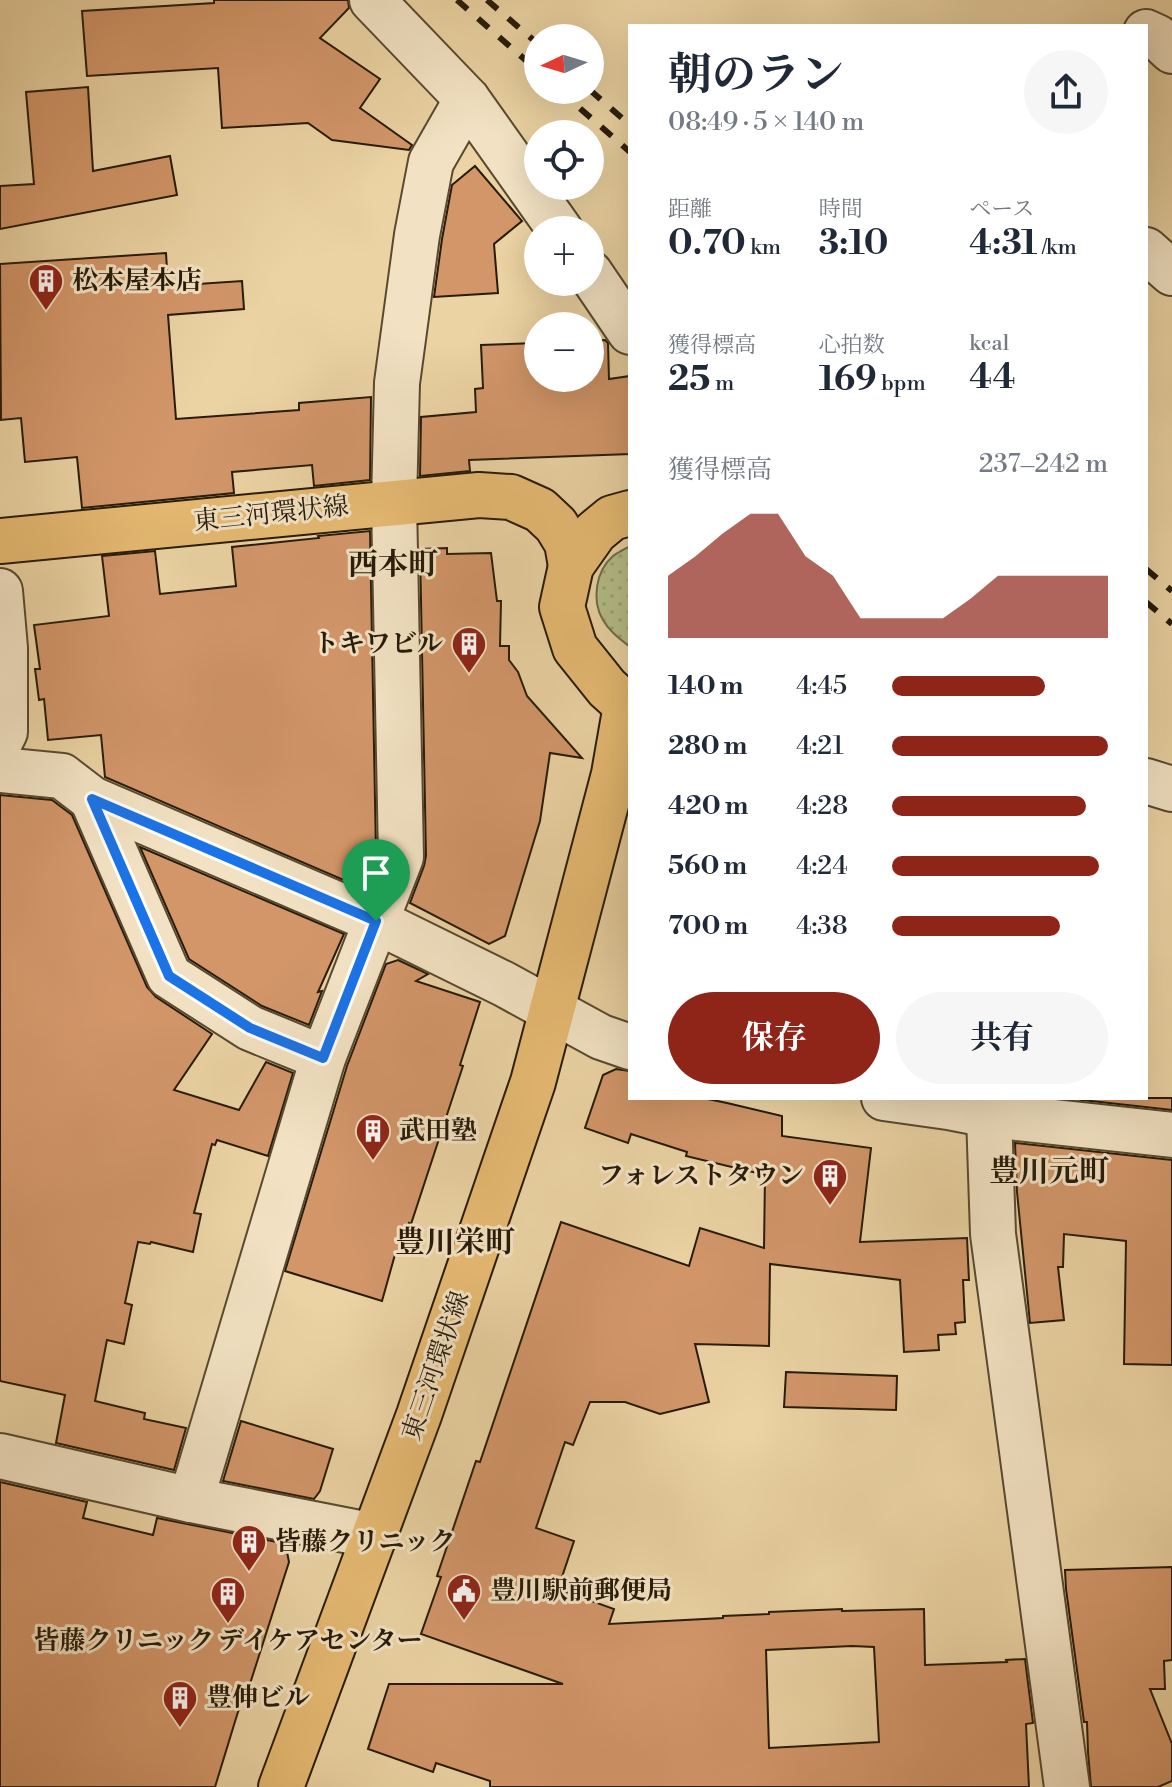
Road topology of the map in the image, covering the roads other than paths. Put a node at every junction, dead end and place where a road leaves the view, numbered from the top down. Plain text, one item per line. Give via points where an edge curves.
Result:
1 (372, 0) edge
2 (1148, 33) edge
3 (1172, 51) edge
4 (467, 99) junction
5 (550, 216) edge
6 (1148, 252) edge
7 (1172, 273) edge
8 (604, 294) edge
9 (628, 329) edge
10 (394, 502) junction
11 (540, 510) junction
12 (628, 512) edge
13 (628, 513) edge
14 (0, 541) edge
15 (571, 566) junction
16 (0, 591) edge
17 (628, 705) edge
18 (0, 742) edge
19 (0, 770) edge
20 (1148, 782) edge
21 (1172, 789) edge
22 (92, 799) junction
23 (376, 921) junction
24 (553, 1011) junction
25 (628, 1046) edge
26 (323, 1058) junction
27 (904, 1100) edge
28 (962, 1106) edge
29 (1172, 1135) edge
30 (0, 1456) edge
31 (191, 1500) junction
32 (375, 1536) junction
33 (281, 1787) edge
34 (1067, 1787) edge

1 - 4 street
2 - 3 street
4 - 5 street
4 - 10 street via 431,162 424,196 397,383
6 - 7 street
8 - 9 street
10 - 11 main road, 東三河環状線 via 479,495 511,497
10 - 14 main road, 東三河環状線
10 - 23 street via 401,857
11 - 12 main road, 東三河環状線
11 - 15 main road via 567,543
13 - 15 main road, 東三河環状線 via 595,532
15 - 17 main road, 東三河環状線 via 562,607 575,648
16 - 18 street via 5,648 5,732
17 - 24 main road, 東三河環状線
19 - 22 street via 62,776
20 - 21 street
22 - 23 street
22 - 26 street via 169,976 250,1028
23 - 24 street
23 - 26 street
24 - 25 street
24 - 32 main road, 東三河環状線 via 524,1111
26 - 31 street
27 - 28 street
28 - 29 street
28 - 34 street via 993,1234
30 - 31 street
31 - 32 street
32 - 33 main road, 東三河環状線

